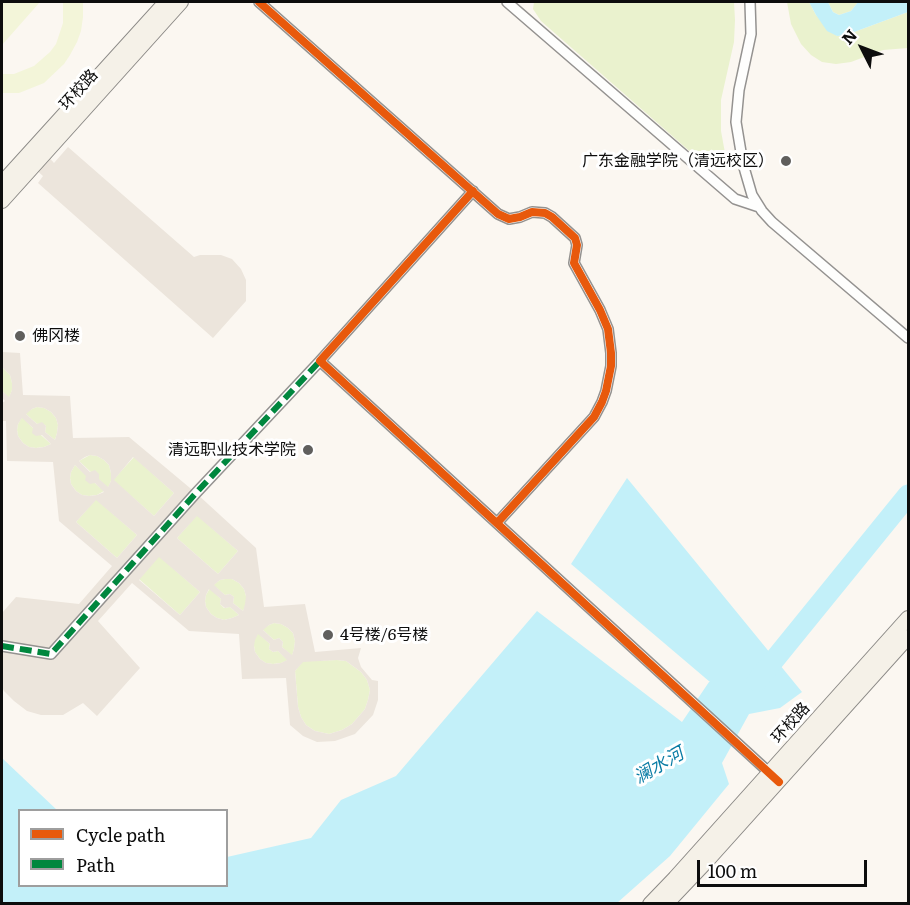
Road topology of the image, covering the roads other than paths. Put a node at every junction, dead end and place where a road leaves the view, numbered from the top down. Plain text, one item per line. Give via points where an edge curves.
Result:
1 (166, 2) edge
2 (182, 2) edge
3 (259, 2) edge
4 (750, 2) edge
5 (513, 3) edge
6 (2, 183) edge
7 (473, 191) junction
8 (2, 198) edge
9 (759, 207) junction
10 (909, 338) edge
11 (320, 361) junction
12 (497, 523) junction
13 (909, 618) edge
14 (909, 637) edge
15 (2, 646) edge
16 (774, 777) junction
17 (650, 903) edge
18 (666, 903) edge

1 - 6 street, 环校路
2 - 8 street, 环校路
3 - 7 street
4 - 9 street via 751,34 736,122 742,164
5 - 9 street via 735,199
7 - 11 street
7 - 12 street via 504,217 545,213 575,238 573,263 604,319 611,353 606,391 594,417
9 - 10 street
11 - 12 street
11 - 15 street via 51,654
12 - 16 street
13 - 16 street, 环校路
14 - 16 street, 环校路
16 - 17 street, 环校路
16 - 18 street, 环校路 via 705,863

